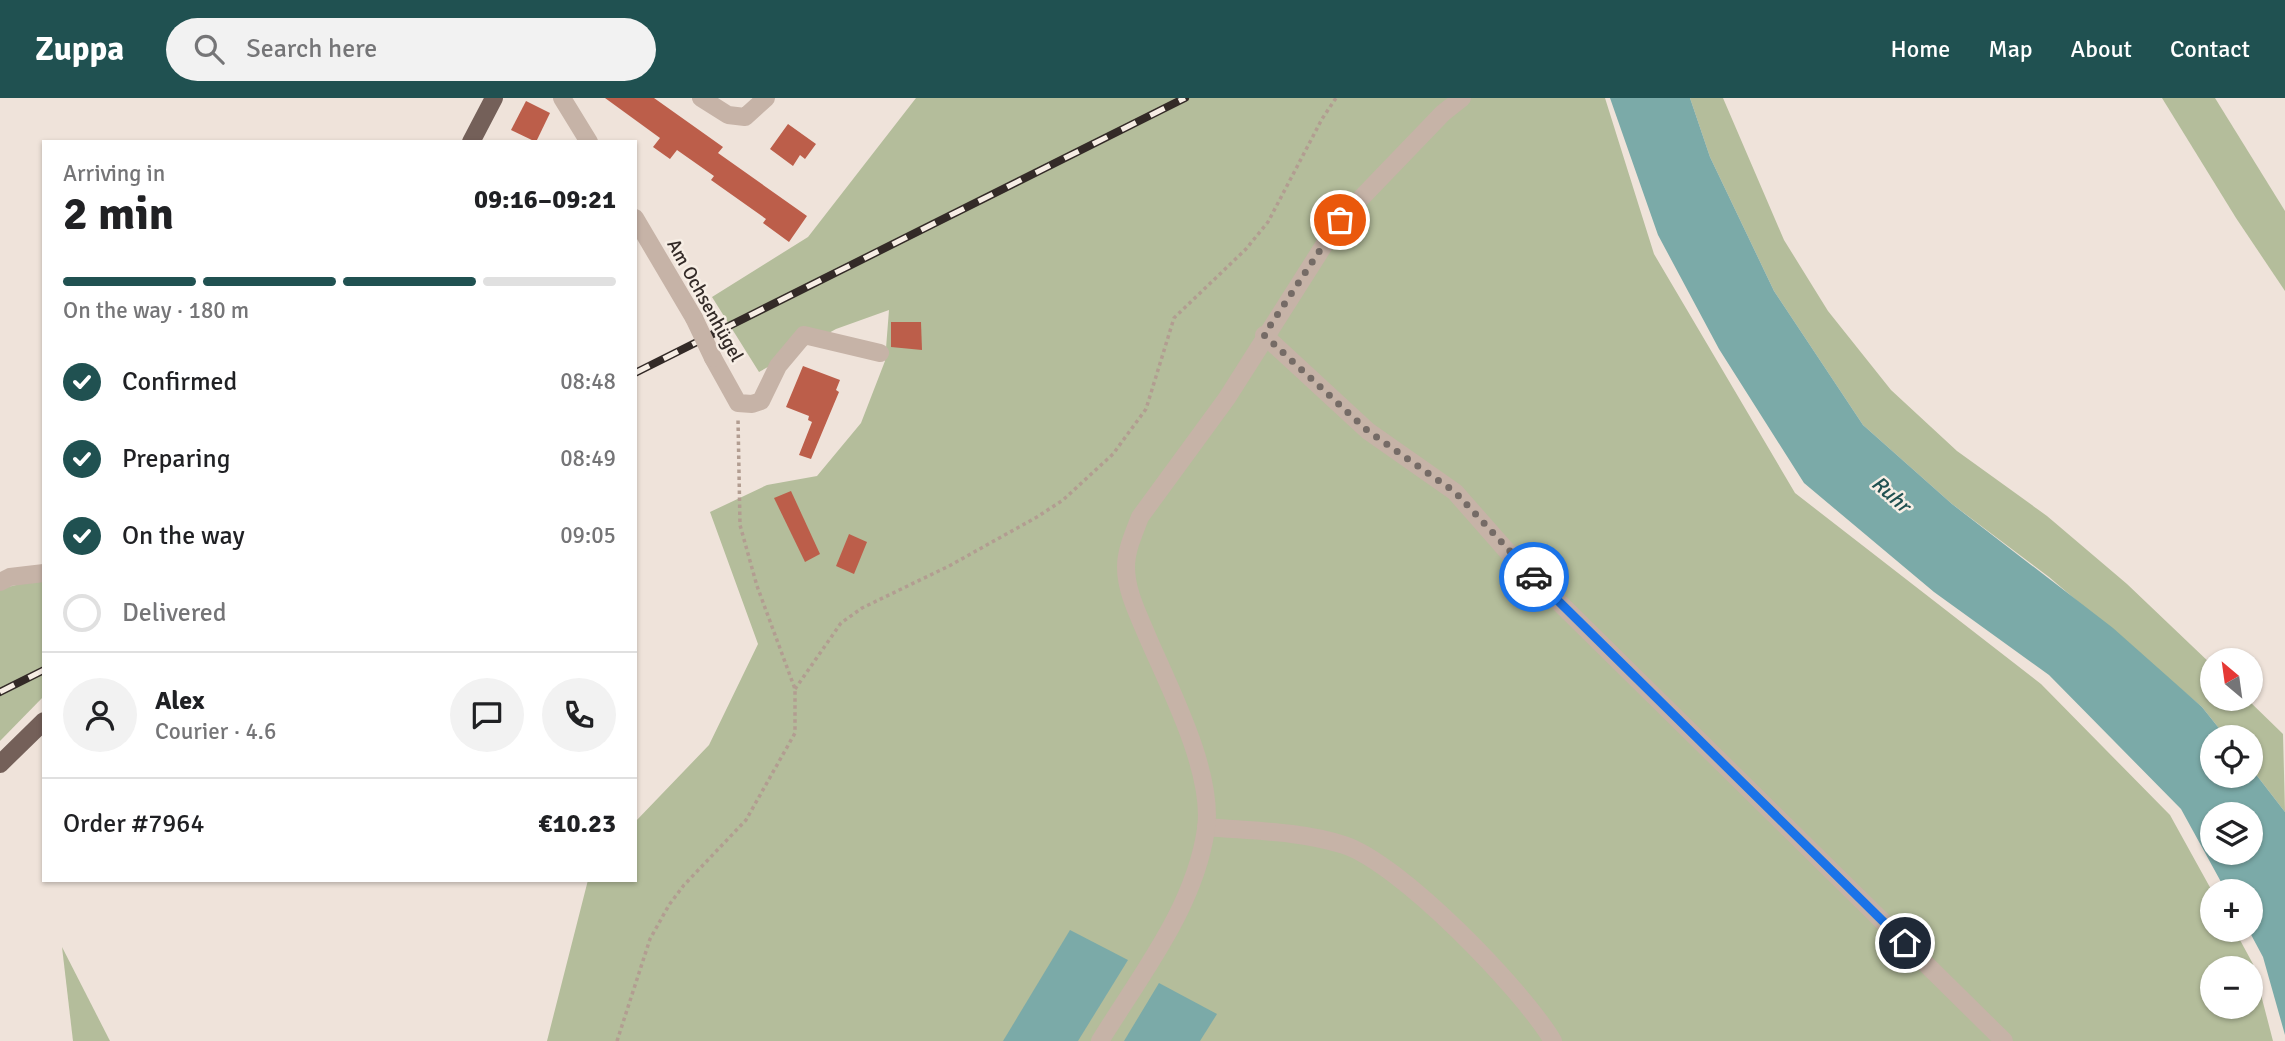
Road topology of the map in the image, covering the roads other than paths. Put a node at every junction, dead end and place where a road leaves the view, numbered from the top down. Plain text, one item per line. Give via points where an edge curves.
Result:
1 (494, 98) edge
2 (562, 98) edge
3 (701, 98) edge
4 (766, 98) edge
5 (1462, 98) edge
6 (472, 140) edge
7 (588, 140) edge
8 (637, 221) edge
9 (1264, 335) junction
10 (880, 352) dead end
11 (42, 573) edge
12 (0, 582) edge
13 (42, 722) edge
14 (0, 764) edge
15 (1206, 827) junction
16 (1100, 1041) edge
17 (1553, 1041) edge
18 (2004, 1041) edge

1 - 6 main road
2 - 7 street
3 - 4 street via 728,116 745,117
5 - 9 street via 1340,220
8 - 10 street, Am Ochsenhügel, bridge via 738,403 761,401 778,366 804,335
9 - 15 street via 1227,398 1140,517 1127,551 1128,587 1196,752
9 - 18 street via 1368,431 1455,492 1507,551
11 - 12 street
13 - 14 main road
15 - 16 street via 1194,878 1175,919
15 - 17 street via 1318,838 1366,855 1396,875 1510,984

